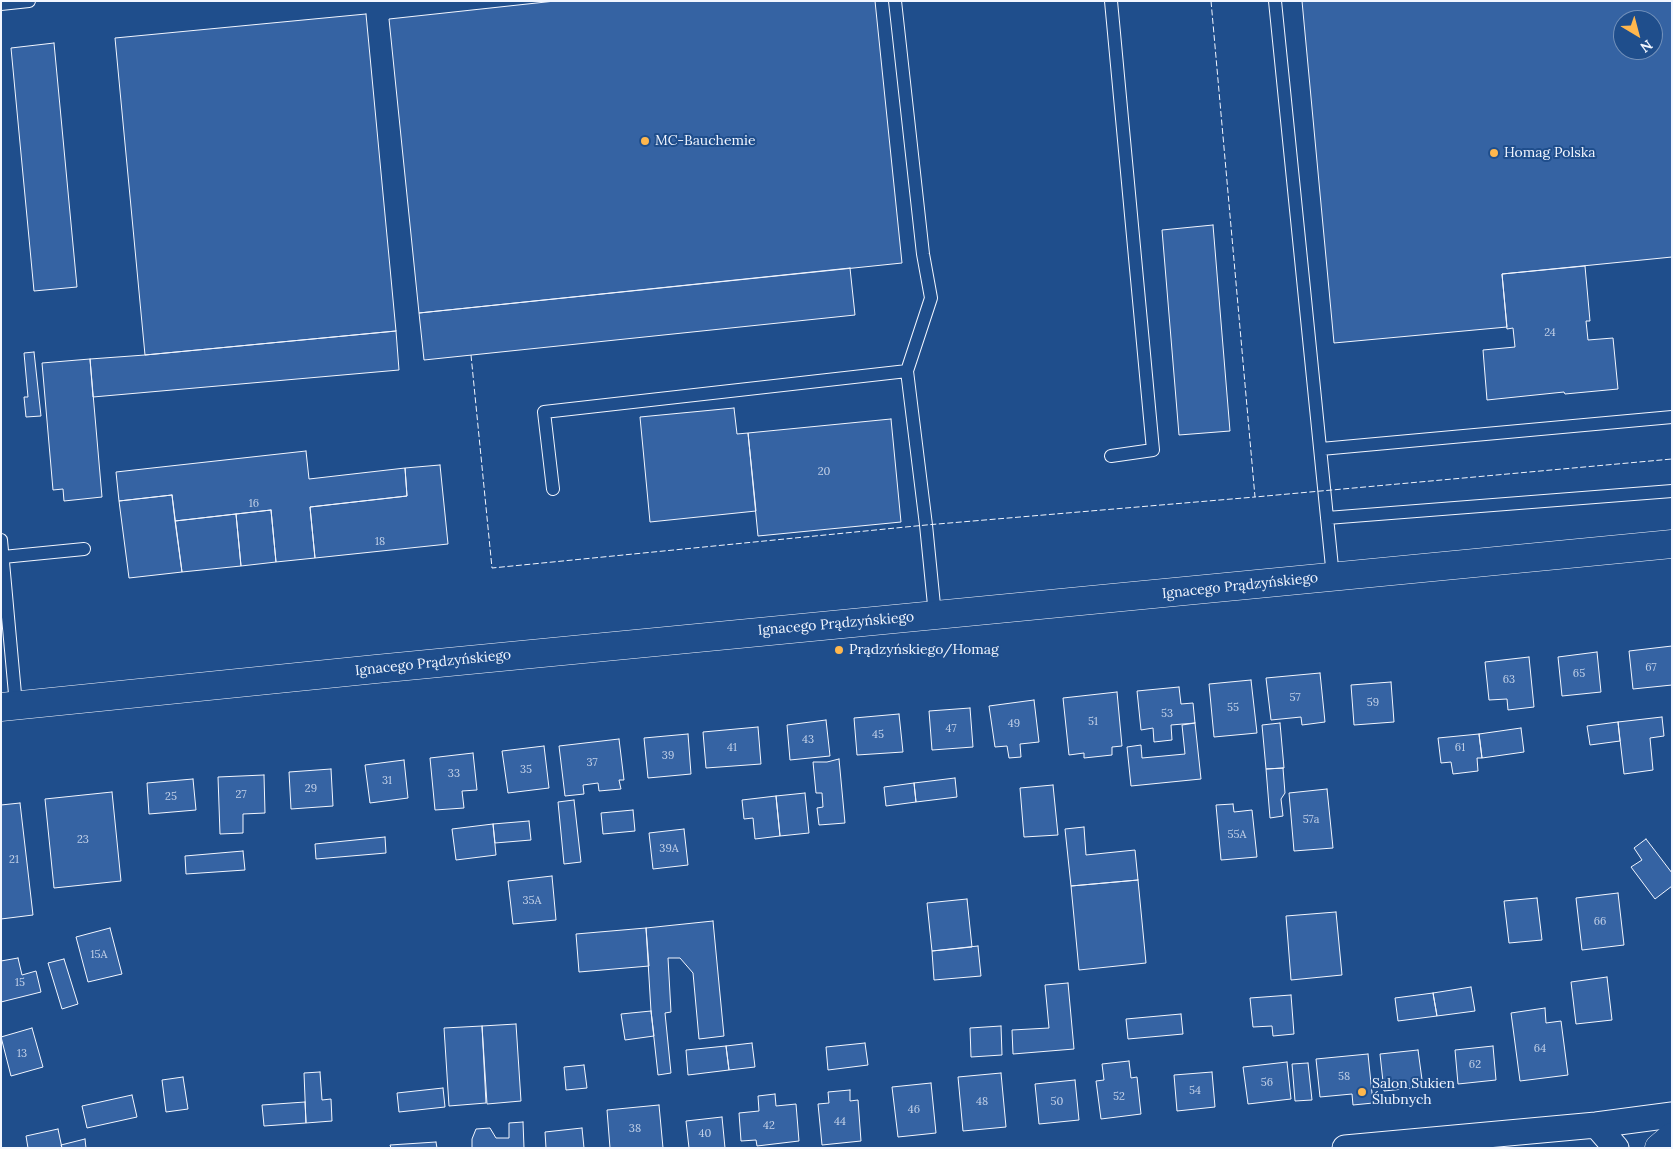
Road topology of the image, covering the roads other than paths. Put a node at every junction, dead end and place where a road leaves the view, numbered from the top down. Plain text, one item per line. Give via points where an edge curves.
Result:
1 (29, 1) edge
2 (895, 1) edge
3 (1111, 1) edge
4 (1275, 1) edge
5 (1, 4) edge
6 (907, 371) junction
7 (1672, 417) edge
8 (1321, 450) junction
9 (1111, 456) dead end
10 (553, 489) dead end
11 (1672, 491) edge
12 (1327, 518) junction
13 (1, 540) edge
14 (1672, 544) edge
15 (84, 549) dead end
16 (3, 558) junction
17 (1333, 577) junction
18 (934, 615) junction
19 (8, 706) edge
20 (1672, 1115) edge
21 (1596, 1125) junction
22 (1672, 1137) edge
23 (1345, 1148) edge
24 (1616, 1148) edge
25 (1659, 1148) edge

1 - 5 lane
2 - 6 lane via 923,254 931,298
3 - 9 lane via 1153,450
4 - 8 lane
6 - 10 lane via 544,412
6 - 18 lane
7 - 8 lane
8 - 12 lane
11 - 12 lane
12 - 17 lane
13 - 16 lane
14 - 17 street, Ignacego Prądzyńskiego
15 - 16 lane
16 - 19 lane
17 - 18 street, Ignacego Prądzyńskiego
18 - 19 street, Ignacego Prądzyńskiego
20 - 21 street
21 - 23 street
21 - 24 street
22 - 25 street

